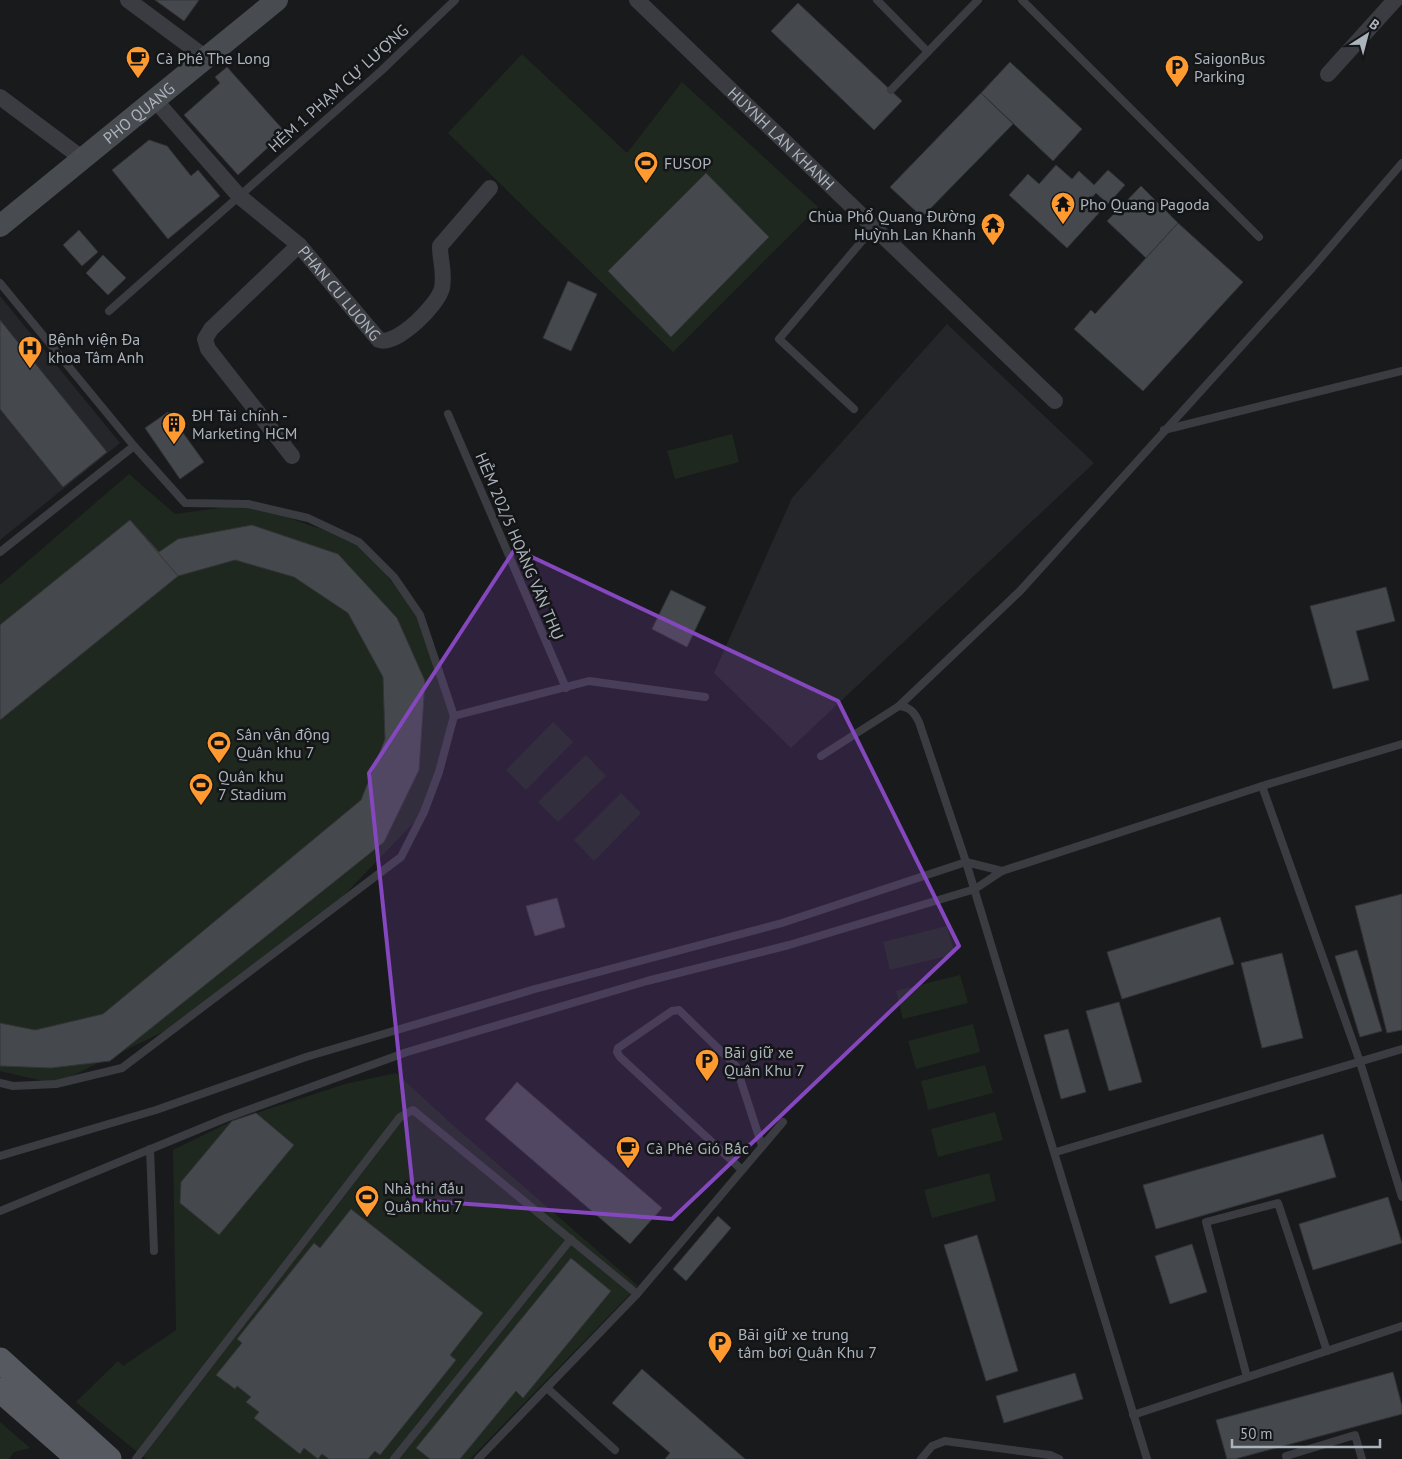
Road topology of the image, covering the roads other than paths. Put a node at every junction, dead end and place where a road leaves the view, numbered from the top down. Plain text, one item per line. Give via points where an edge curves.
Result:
1 (128, 0) edge
2 (277, 0) edge
3 (455, 0) edge
4 (637, 0) edge
5 (877, 0) edge
6 (978, 0) edge
7 (1022, 0) edge
8 (1395, 0) edge
9 (928, 52) junction
10 (206, 58) junction
11 (1328, 74) dead end
12 (891, 90) dead end
13 (0, 97) edge
14 (155, 100) junction
15 (82, 158) junction
16 (1402, 163) edge
17 (490, 188) dead end
18 (238, 196) junction
19 (0, 226) edge
20 (874, 228) junction
21 (1259, 237) dead end
22 (299, 245) junction
23 (0, 283) edge
24 (109, 311) dead end
25 (1402, 370) edge
26 (1055, 401) dead end
27 (854, 409) dead end
28 (448, 414) dead end
29 (1164, 430) junction
30 (134, 446) junction
31 (292, 456) dead end
32 (0, 552) edge
33 (566, 688) junction
34 (705, 698) dead end
35 (899, 706) junction
36 (454, 716) junction
37 (1402, 744) edge
38 (821, 756) dead end
39 (1262, 786) junction
40 (966, 862) junction
41 (1002, 871) junction
42 (975, 889) junction
43 (1402, 1050) edge
44 (1360, 1062) junction
45 (0, 1083) edge
46 (783, 1122) dead end
47 (762, 1146) junction
48 (150, 1149) junction
49 (1056, 1152) junction
50 (0, 1156) edge
51 (742, 1170) junction
52 (1402, 1197) edge
53 (0, 1211) edge
54 (570, 1239) junction
55 (154, 1251) dead end
56 (637, 1294) junction
57 (1402, 1326) edge
58 (1327, 1351) junction
59 (0, 1360) edge
60 (1247, 1377) junction
61 (547, 1388) junction
62 (0, 1390) edge
63 (1133, 1415) junction
64 (615, 1450) dead end
65 (78, 1459) edge
66 (110, 1459) edge
67 (136, 1459) edge
68 (394, 1459) edge
69 (478, 1459) edge
70 (921, 1459) edge
71 (1059, 1459) edge
72 (1147, 1459) edge
73 (1287, 1459) edge
74 (1362, 1459) edge

1 - 10 street
2 - 10 main road, PHO QUANG
3 - 18 lane, HẺM 1 PHẠM CỰ LƯỢNG via 381,71
4 - 20 street, HUYNH LAN KHANH
5 - 9 lane
6 - 9 lane
7 - 21 lane
8 - 11 street
9 - 12 lane
10 - 14 main road, PHO QUANG
13 - 15 street
14 - 15 main road, PHO QUANG
14 - 18 street, PHAN CU LUONG
15 - 19 main road, PHO QUANG
16 - 29 lane via 1313,267
17 - 22 street, PHAN CU LUONG via 440,246 444,270 441,291 414,323 390,341 379,340
18 - 22 street, PHAN CU LUONG
18 - 24 lane, HẺM 1 PHẠM CỰ LƯỢNG
20 - 26 street, HUYNH LAN KHANH
20 - 27 lane via 779,339
22 - 31 street via 211,329 205,339 208,349
23 - 30 lane
25 - 29 lane
28 - 33 lane, HẺM 202/5 HOÀNG VĂN THỤ
29 - 35 lane via 1020,591
30 - 32 lane
30 - 36 lane via 185,503 248,504 308,518 359,542 394,577 420,615
33 - 34 lane via 589,681
33 - 36 lane
35 - 38 lane
35 - 40 lane via 908,707 919,722
36 - 45 lane via 424,812 401,857 122,1068 56,1084 13,1086
37 - 39 lane
39 - 41 lane
39 - 44 lane
40 - 41 lane
40 - 42 lane
40 - 50 lane via 782,923 535,989 306,1057 156,1110
41 - 42 lane
42 - 48 lane via 408,1052
42 - 49 lane
43 - 44 lane
44 - 49 lane
44 - 52 lane
46 - 47 lane
47 - 51 lane
47 - 51 lane via 736,1066 679,1010 618,1048 620,1057
48 - 53 lane
48 - 55 lane
49 - 63 lane
51 - 56 lane
54 - 56 lane
54 - 67 lane via 414,1110 400,1117
54 - 68 lane
56 - 61 lane
57 - 58 lane
58 - 60 lane
58 - 60 lane via 1278,1202 1206,1222
59 - 66 main road
60 - 63 lane
61 - 64 lane
61 - 69 lane
62 - 65 main road
63 - 72 lane
70 - 71 lane via 932,1446 945,1441 1050,1455
73 - 74 lane via 1286,1456 1355,1435

